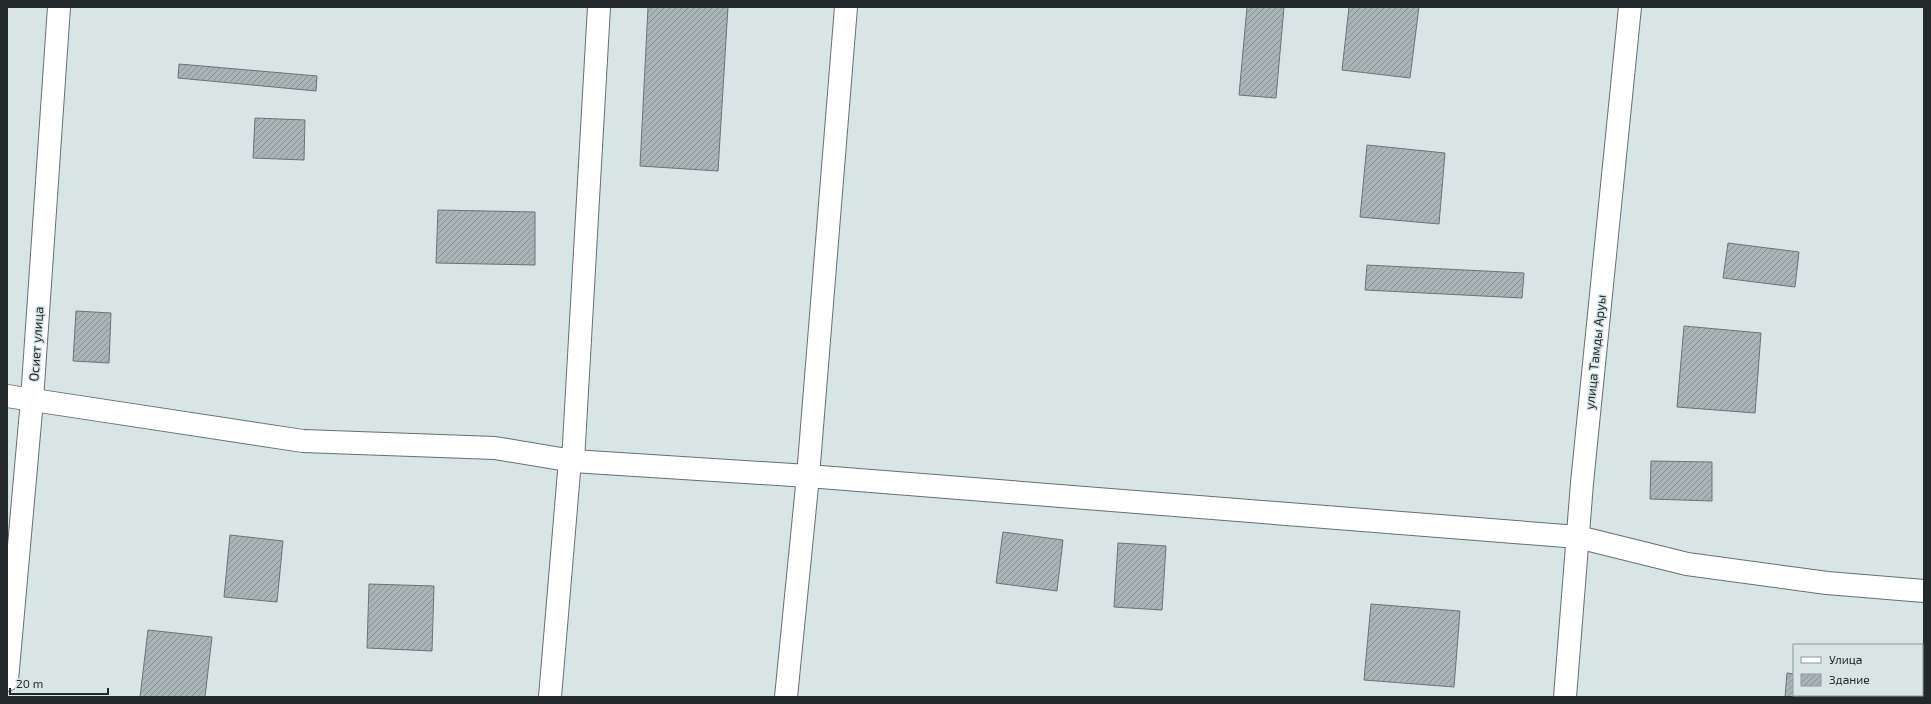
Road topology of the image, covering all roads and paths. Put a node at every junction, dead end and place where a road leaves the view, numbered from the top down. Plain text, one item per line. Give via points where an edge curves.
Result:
1 (59, 7) edge
2 (599, 7) edge
3 (846, 7) edge
4 (1630, 7) edge
5 (7, 396) edge
6 (32, 400) junction
7 (571, 460) junction
8 (808, 476) junction
9 (1578, 537) junction
10 (1924, 591) edge
11 (7, 680) edge
12 (550, 697) edge
13 (786, 697) edge
14 (1565, 697) edge

1 - 6 street, Осиет улица
2 - 7 street
3 - 8 street
4 - 9 street, улица Тамды Аруы
5 - 6 street
6 - 7 street via 303,441 495,448
6 - 11 street, Осиет улица
7 - 8 street
7 - 12 street
8 - 9 street
8 - 13 street
9 - 10 street via 1687,564 1827,583
9 - 14 street, улица Тамды Аруы

